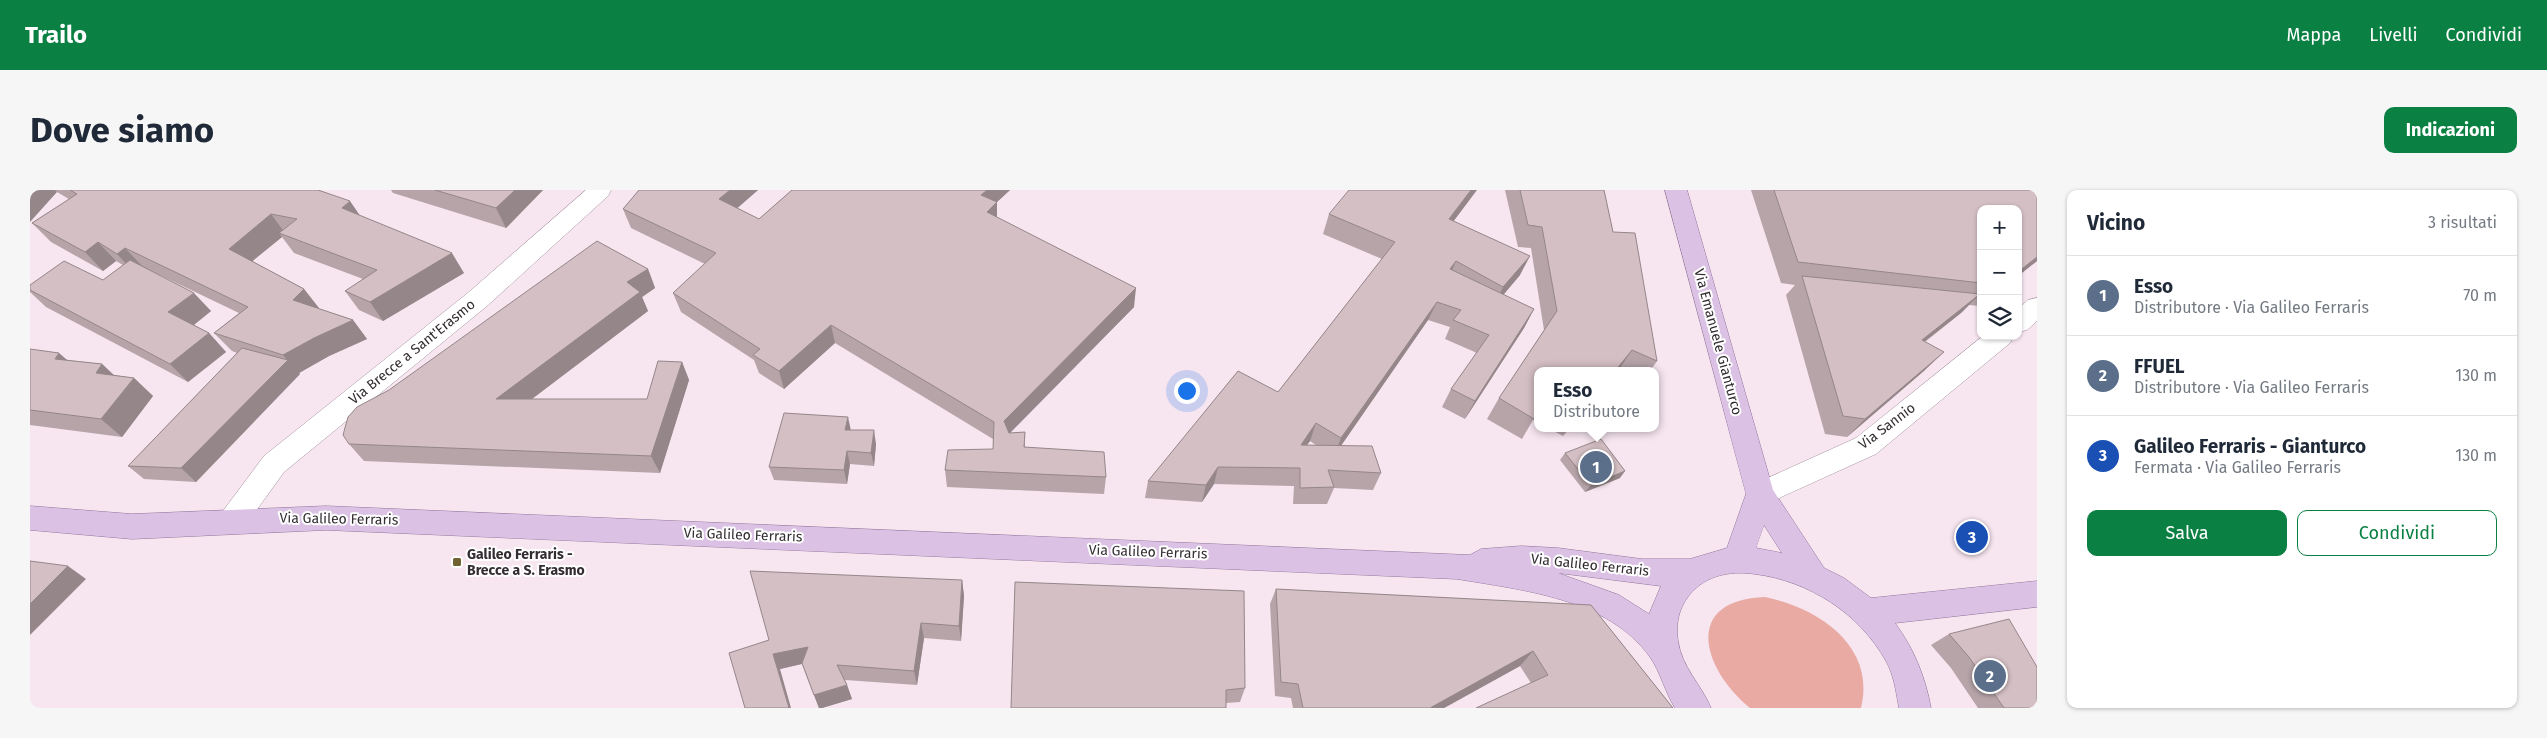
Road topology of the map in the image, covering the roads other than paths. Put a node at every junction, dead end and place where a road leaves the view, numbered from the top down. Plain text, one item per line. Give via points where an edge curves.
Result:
1 (600, 190) edge
2 (1676, 190) edge
3 (2037, 307) edge
4 (2022, 319) edge
5 (1996, 340) edge
6 (1760, 494) junction
7 (30, 518) edge
8 (233, 520) junction
9 (1738, 559) junction
10 (1457, 566) junction
11 (1693, 572) junction
12 (1813, 576) junction
13 (2037, 594) edge
14 (1866, 612) junction
15 (1665, 652) junction
16 (1695, 708) edge
17 (1915, 708) edge

1 - 8 street, Via Brecce a Sant'Erasmo via 478,299 274,464
2 - 6 main road, Via Emanuele Gianturco
3 - 4 street
5 - 6 street, Via Sannio via 1866,446
6 - 9 main road
6 - 12 main road, Via Emanuele Gianturco
7 - 8 main road, Via Galileo Ferraris via 118,526
8 - 10 main road, Via Galileo Ferraris via 326,518
9 - 11 main road
9 - 12 main road via 1775,563
10 - 11 main road, Via Galileo Ferraris via 1538,557 1636,572
10 - 15 main road, Via Galileo Ferraris via 1525,578 1603,602 1646,629
11 - 15 main road via 1672,592 1666,605 1662,619
12 - 14 main road
13 - 14 main road
14 - 17 main road via 1903,660
15 - 16 main road via 1679,686

